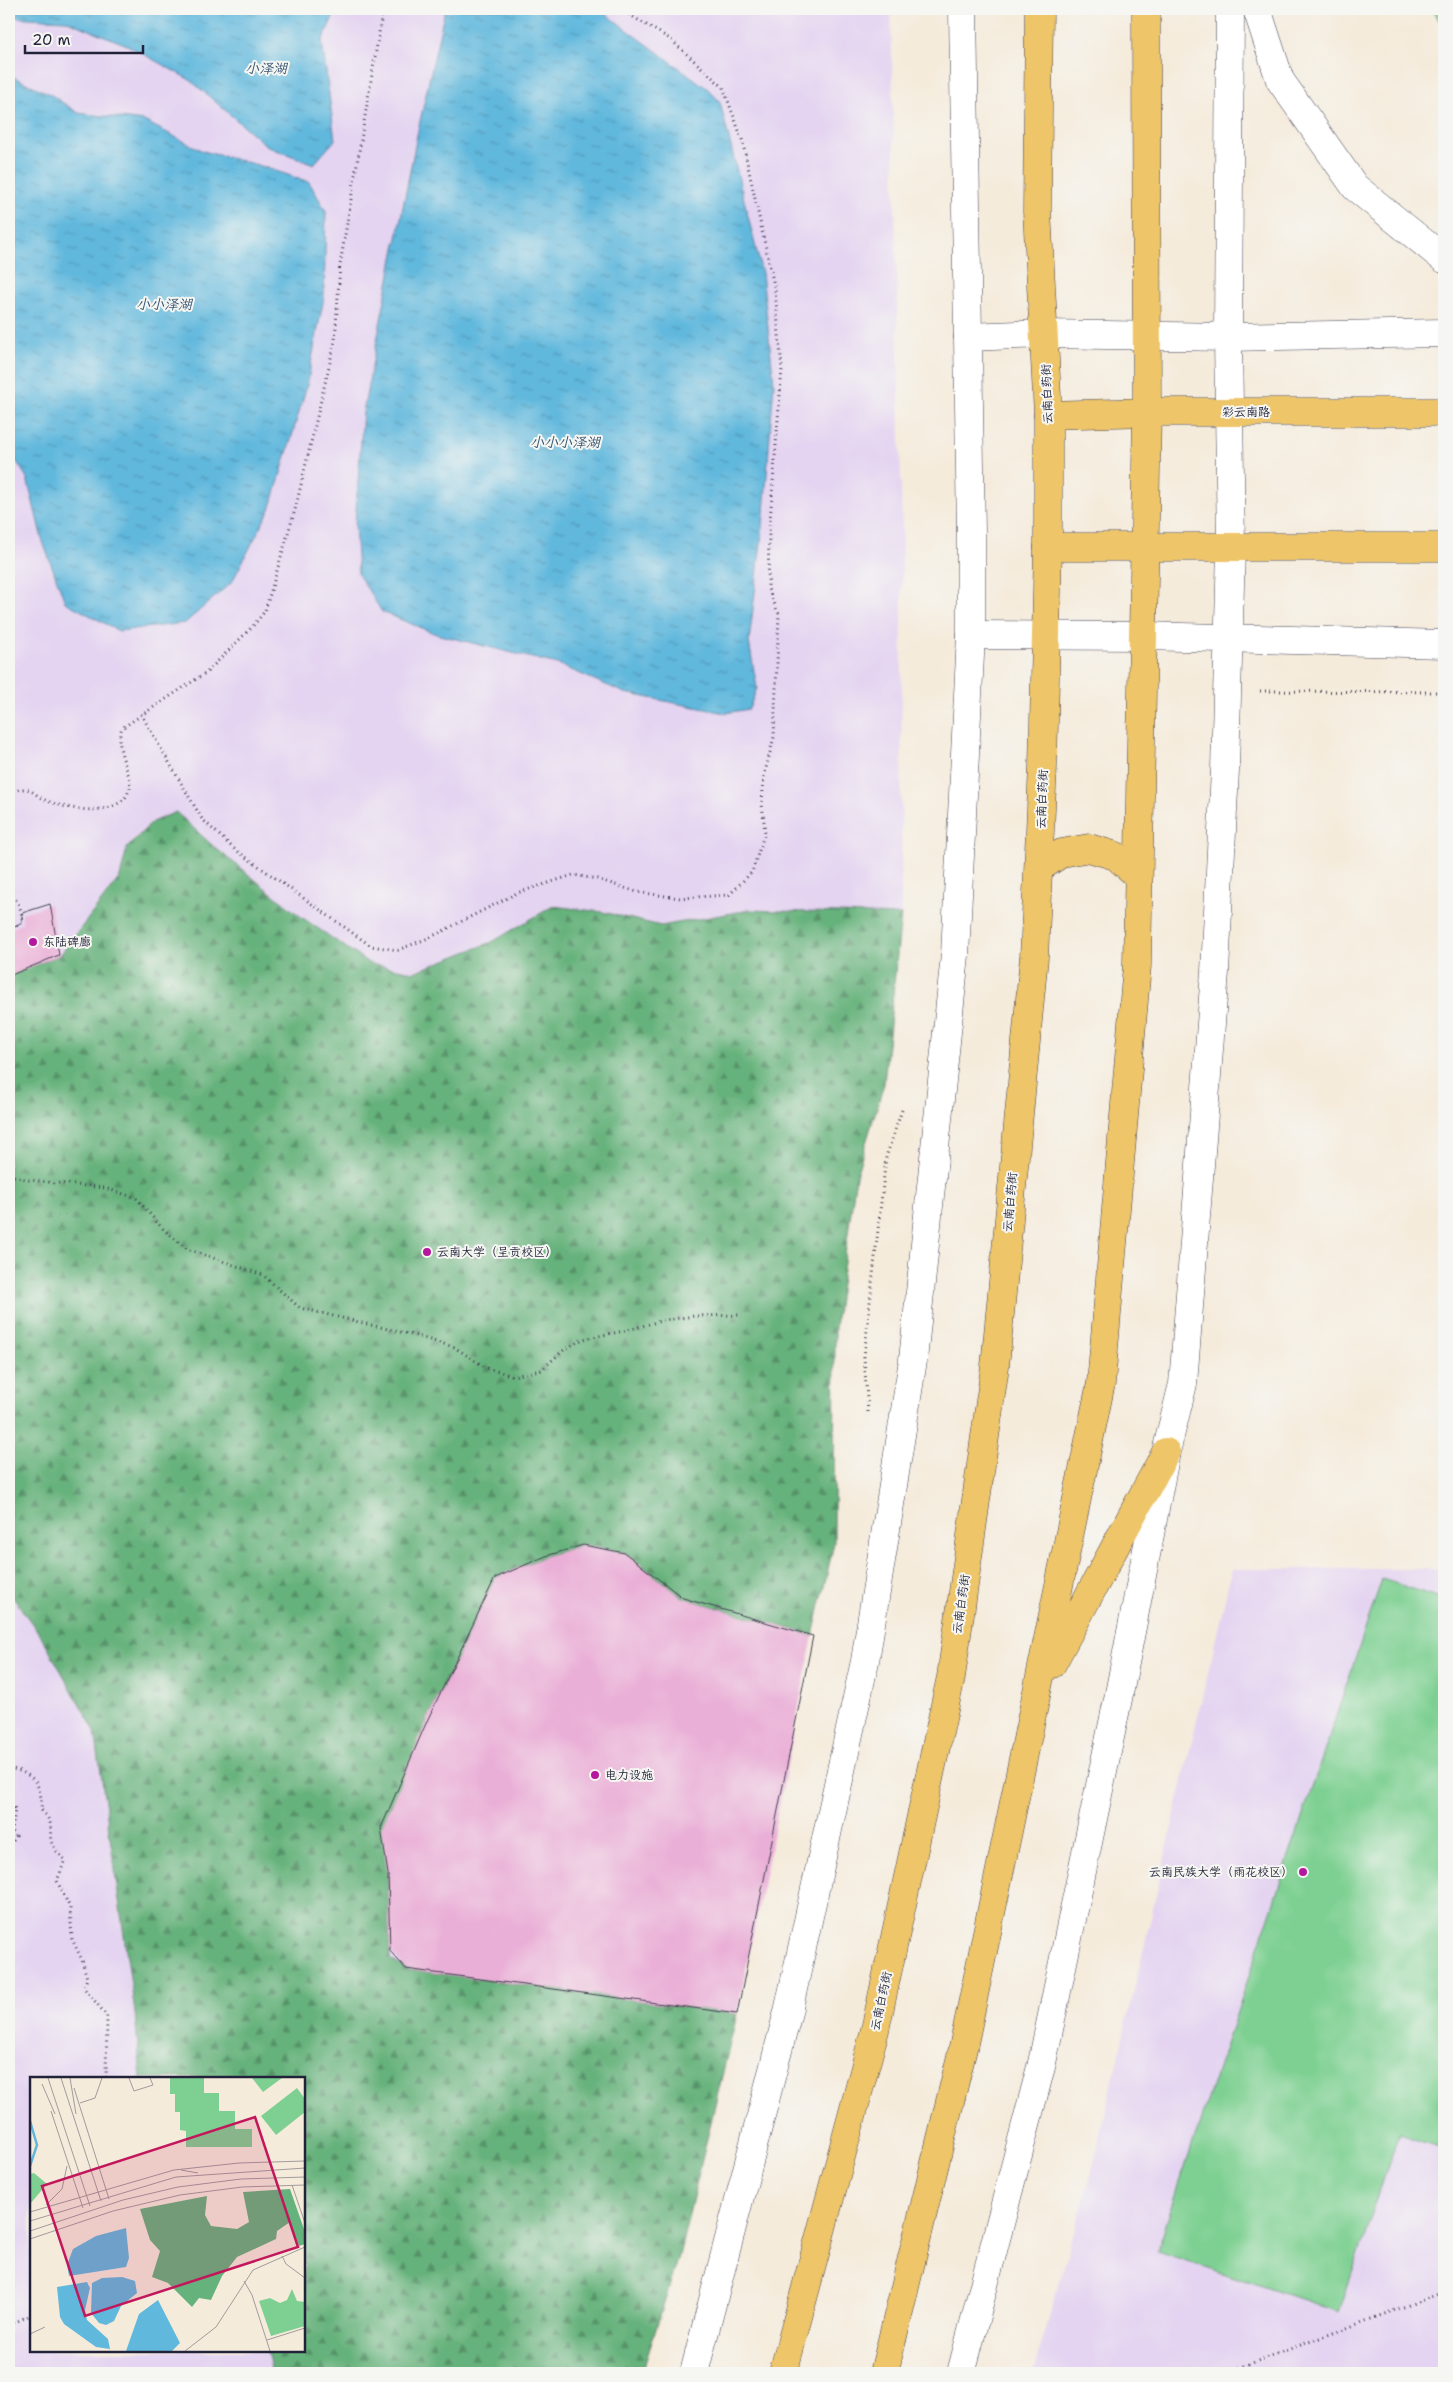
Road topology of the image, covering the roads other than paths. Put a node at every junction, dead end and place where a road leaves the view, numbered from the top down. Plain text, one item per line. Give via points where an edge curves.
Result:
1 (963, 9) edge
2 (1040, 9) edge
3 (1146, 9) edge
4 (1230, 9) edge
5 (1257, 9) edge
6 (1444, 259) edge
7 (1444, 333) edge
8 (1044, 334) junction
9 (968, 337) junction
10 (1146, 337) junction
11 (1228, 337) junction
12 (1147, 412) junction
13 (1231, 412) junction
14 (1444, 412) edge
15 (1048, 415) junction
16 (1048, 547) junction
17 (1444, 547) edge
18 (1146, 548) junction
19 (1231, 548) junction
20 (970, 635) junction
21 (1047, 635) junction
22 (1143, 636) junction
23 (1229, 639) junction
24 (1444, 644) edge
25 (1039, 868) junction
26 (1137, 875) junction
27 (1166, 1452) junction
28 (1038, 1690) junction
29 (694, 2373) edge
30 (783, 2373) edge
31 (884, 2373) edge
32 (961, 2373) edge

1 - 9 street
2 - 8 main road, 云南白药街 via 1037,211
3 - 10 main road
4 - 11 street
5 - 6 street via 1280,80 1355,187
7 - 11 street
8 - 9 street
8 - 10 street
8 - 15 main road, 云南白药街
9 - 20 street
10 - 11 street
10 - 12 main road
11 - 13 street
12 - 13 main road, 彩云南路
12 - 15 main road, 彩云南路
12 - 18 main road
13 - 14 main road, 彩云南路
13 - 19 street
15 - 16 main road, 云南白药街
16 - 18 main road
16 - 21 main road, 云南白药街
17 - 19 main road
18 - 19 main road
18 - 22 main road
19 - 23 street
20 - 21 street
20 - 29 street via 955,955 914,1360 865,1661 788,2012
21 - 22 street
21 - 25 main road, 云南白药街
22 - 23 street
22 - 26 main road
23 - 24 street
23 - 27 street via 1215,972 1183,1384
25 - 26 main road via 1062,852 1089,848 1116,856
25 - 30 main road, 云南白药街 via 1034,957 995,1366 951,1677 875,2030
26 - 28 main road via 1137,965 1101,1383
27 - 28 main road
27 - 32 street via 1042,2064
28 - 31 main road via 963,2048

